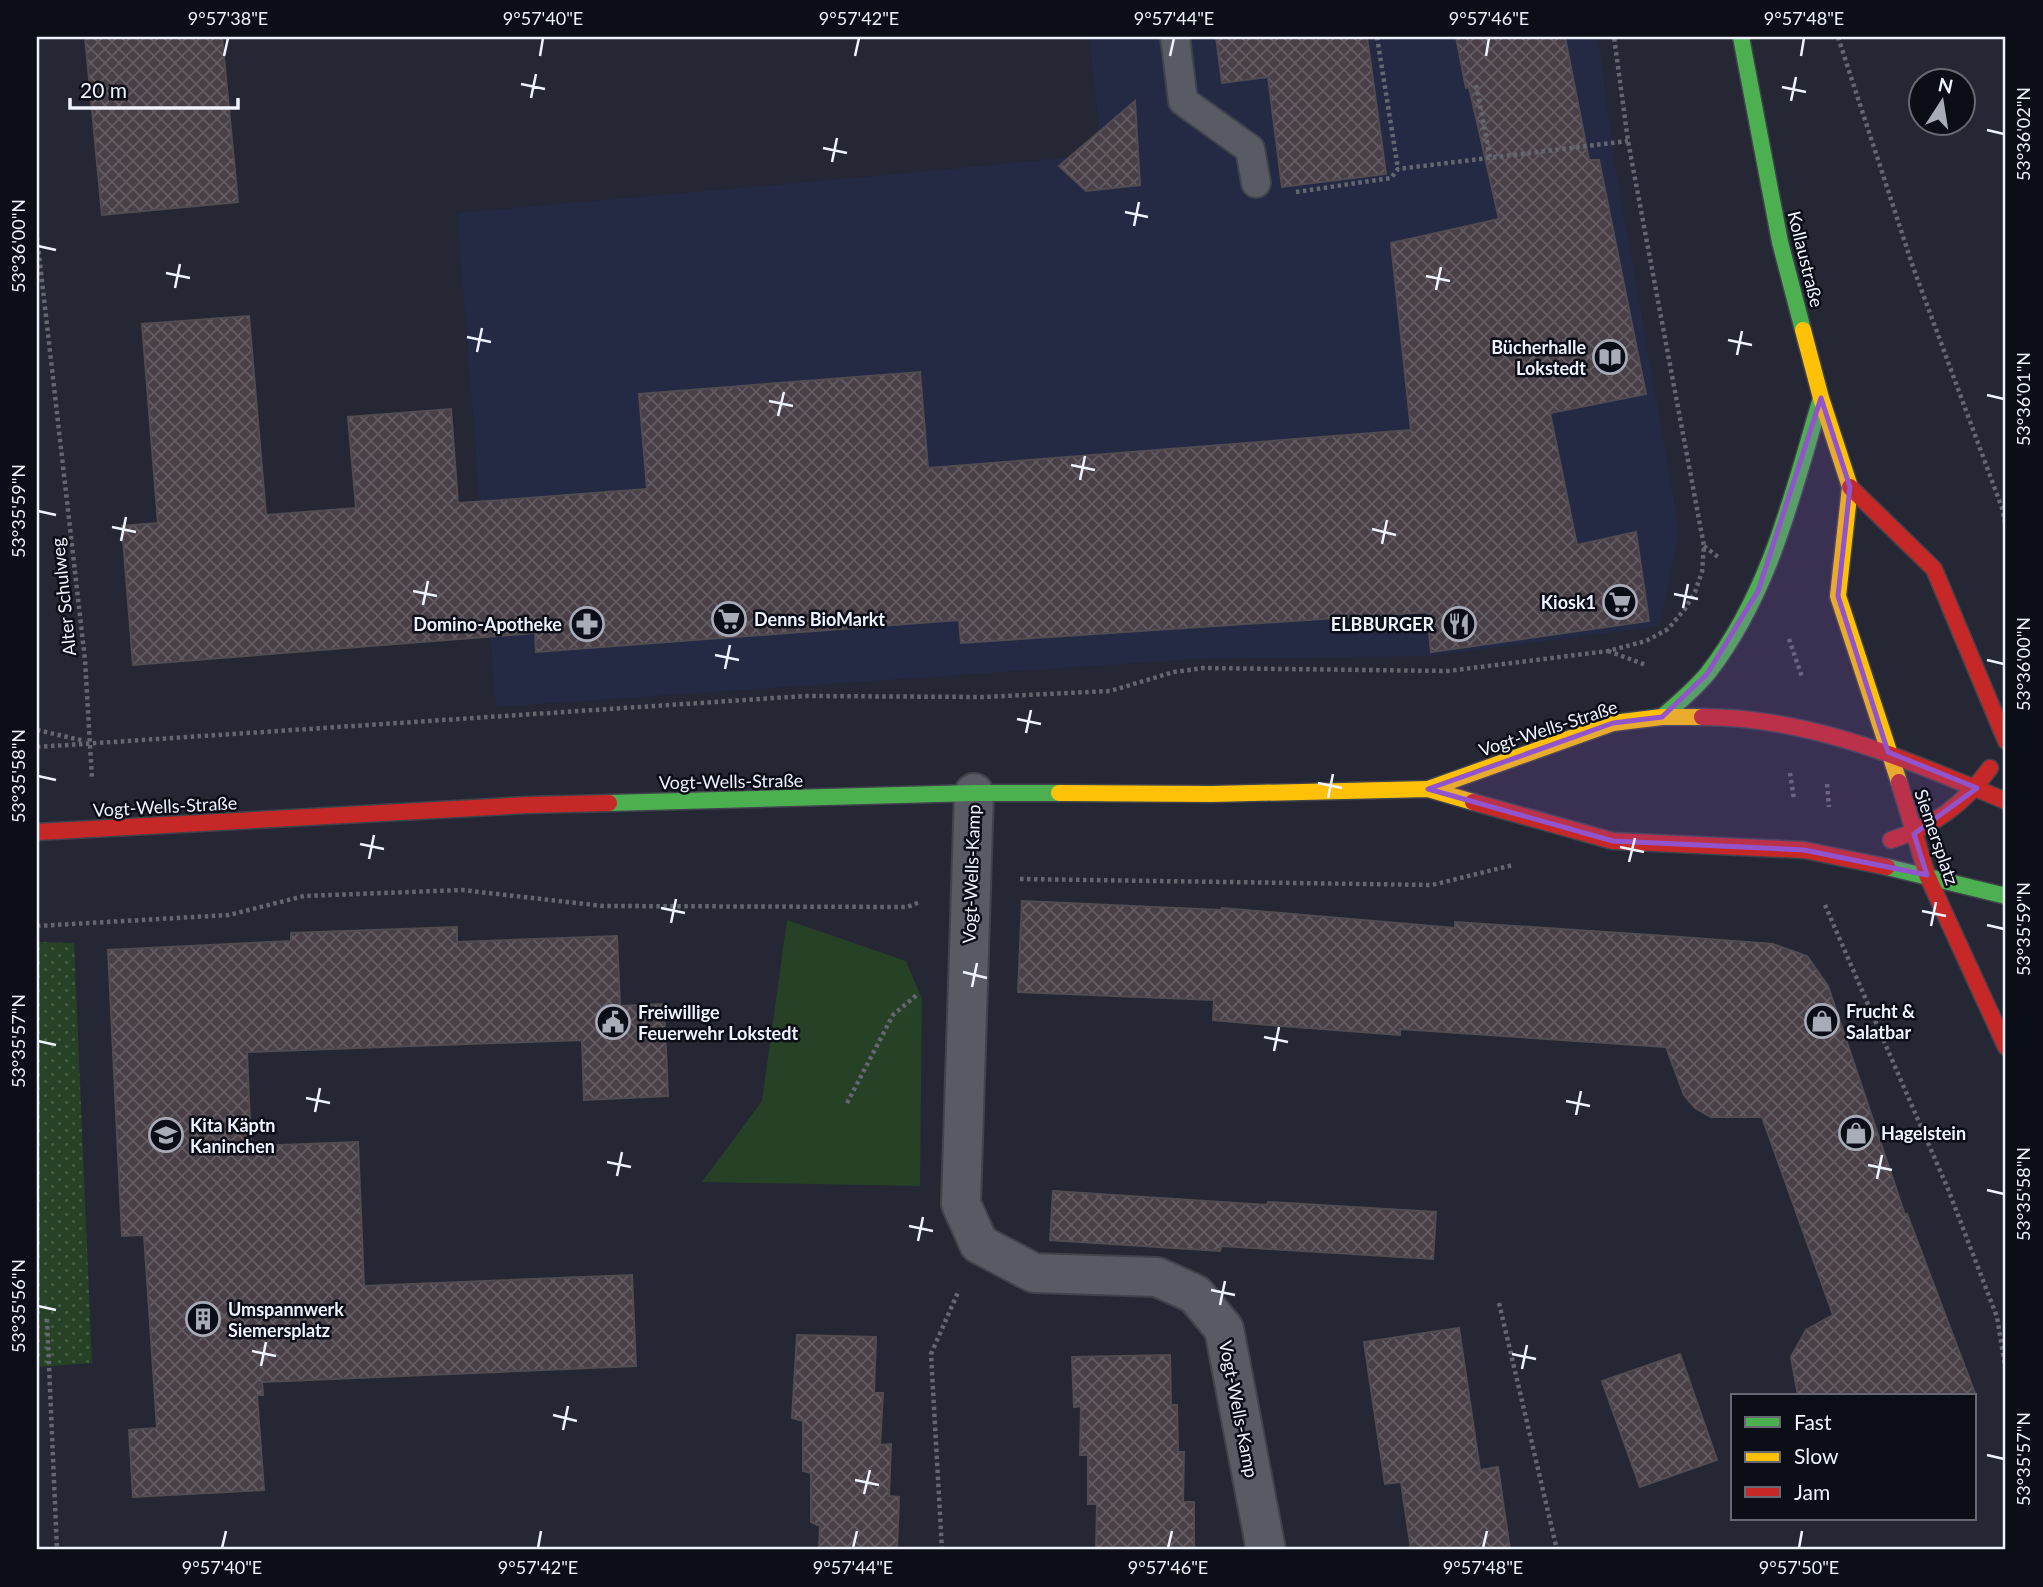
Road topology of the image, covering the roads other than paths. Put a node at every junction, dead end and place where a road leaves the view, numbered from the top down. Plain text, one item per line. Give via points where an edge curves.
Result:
1 (1175, 37) edge
2 (1741, 37) edge
3 (1256, 183) dead end
4 (1821, 398) junction
5 (1850, 487) junction
6 (1662, 717) junction
7 (2006, 740) edge
8 (1888, 752) junction
9 (1977, 788) junction
10 (1428, 789) junction
11 (974, 793) junction
12 (2006, 800) edge
13 (37, 832) edge
14 (1914, 834) junction
15 (1835, 855) junction
16 (1927, 875) junction
17 (2006, 896) edge
18 (2006, 1047) edge
19 (1266, 1550) edge

1 - 3 lane via 1183,101 1250,149
2 - 4 main road, Kollaustraße via 1780,242
4 - 5 main road, Kollaustraße
4 - 6 main road via 1758,592 1707,674
5 - 7 main road, Kollaustraße via 1934,569
5 - 8 main road, Kollaustraße via 1838,596
6 - 8 main road, Vogt-Wells-Straße via 1781,723
6 - 10 main road, Vogt-Wells-Straße via 1613,723
7 - 9 main road
8 - 9 main road, Vogt-Wells-Straße
8 - 14 main road, Siemersplatz
9 - 12 main road, Vogt-Wells-Straße
9 - 14 main road via 1954,810
10 - 11 main road, Vogt-Wells-Straße
10 - 15 main road, Vogt-Wells-Straße via 1613,841
11 - 13 main road, Vogt-Wells-Straße via 527,805
11 - 19 street, Vogt-Wells-Kamp via 961,1204 979,1244 1034,1273 1157,1278 1195,1294 1224,1329
14 - 15 main road
14 - 16 main road, Siemersplatz
15 - 16 main road, Vogt-Wells-Straße
16 - 17 main road, Vogt-Wells-Straße
16 - 18 main road, Siemersplatz

